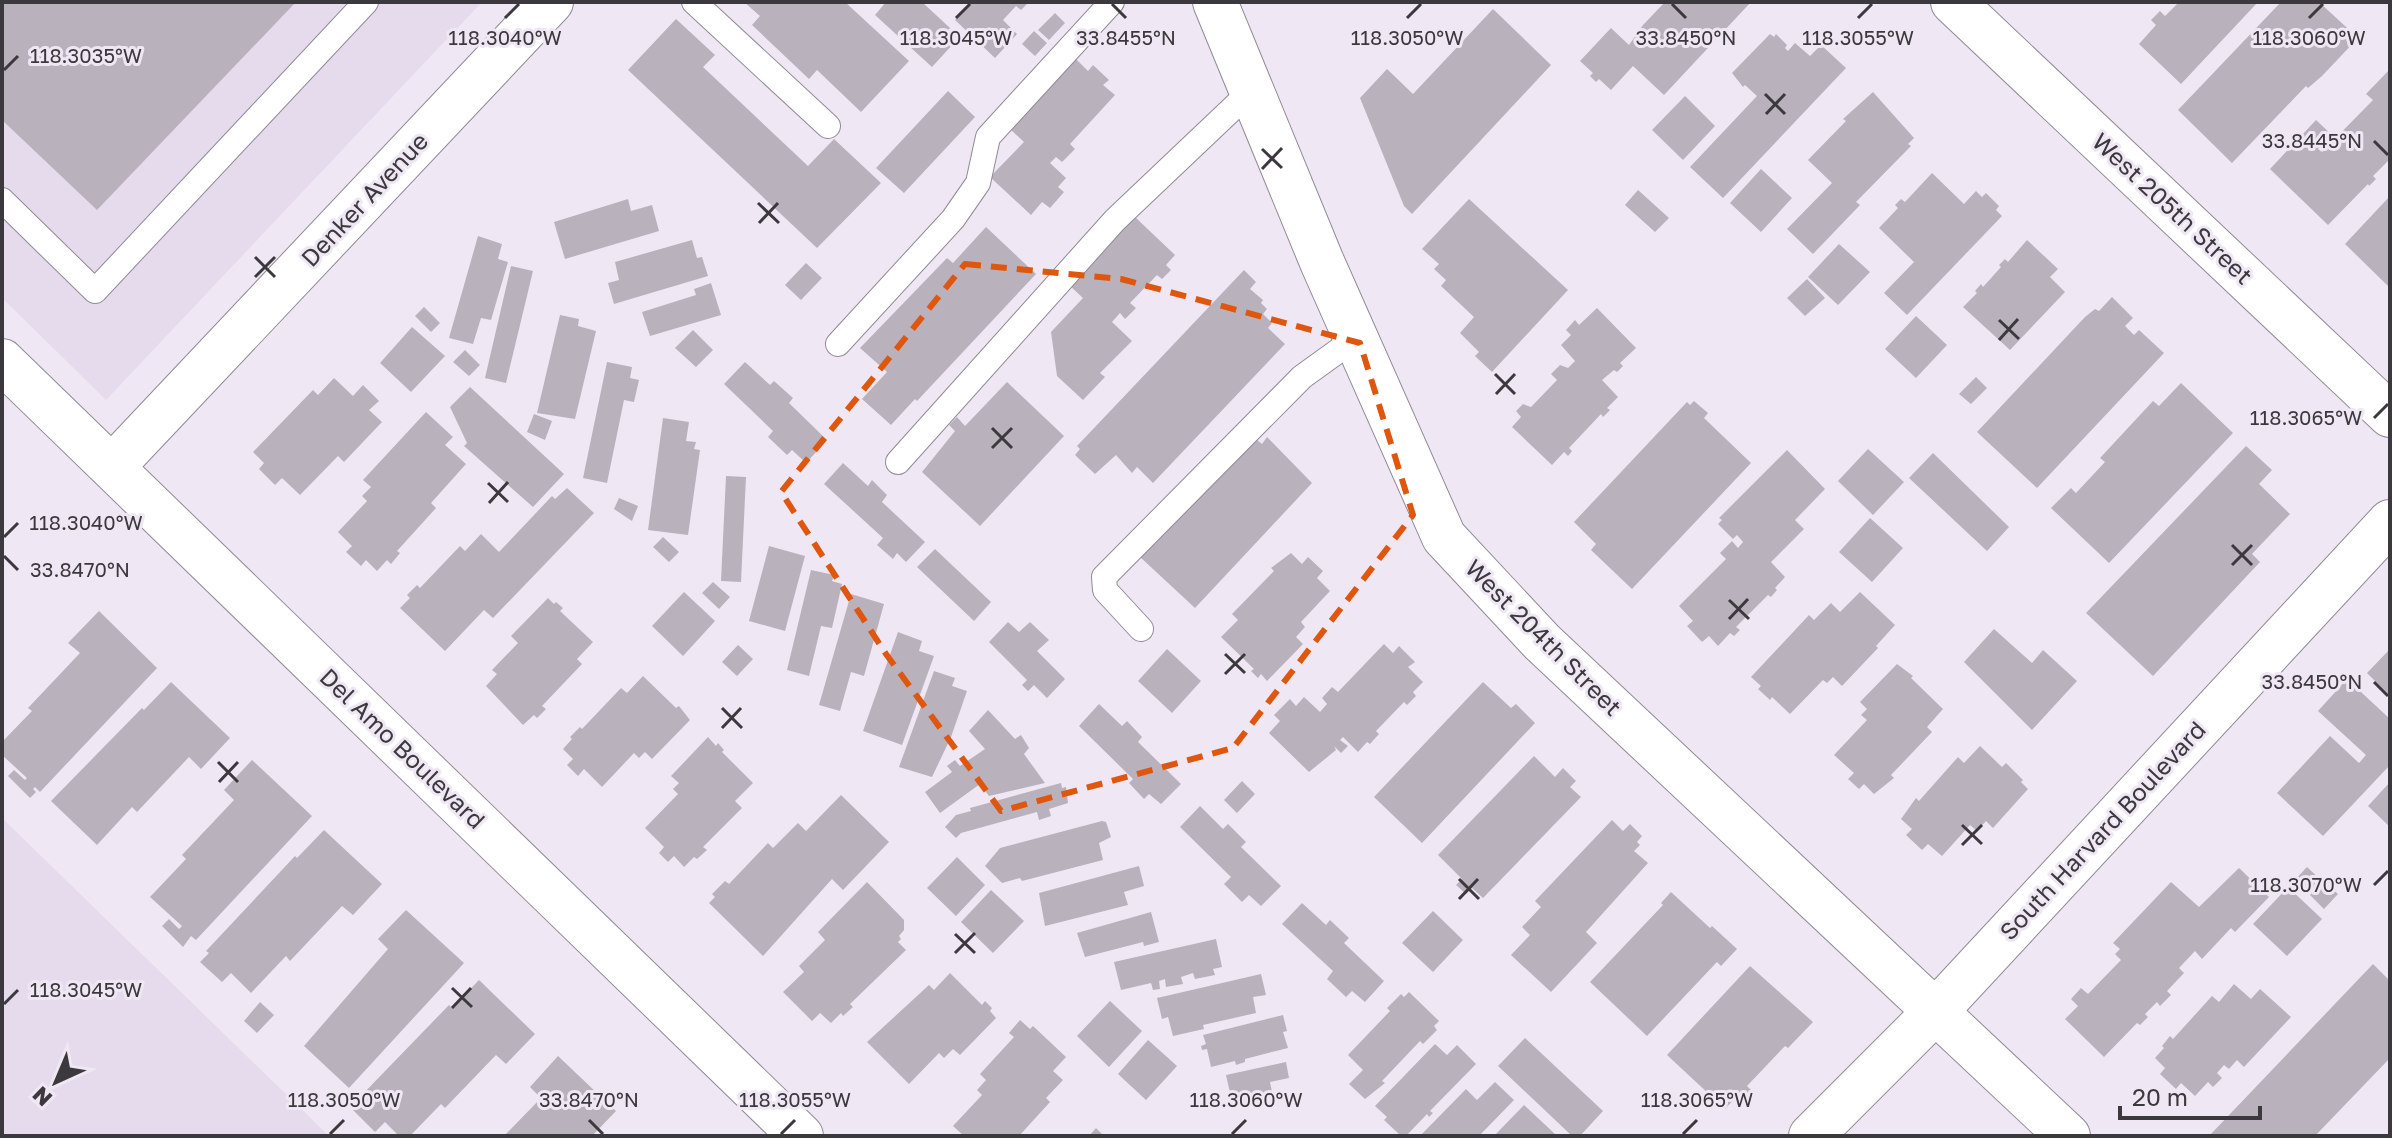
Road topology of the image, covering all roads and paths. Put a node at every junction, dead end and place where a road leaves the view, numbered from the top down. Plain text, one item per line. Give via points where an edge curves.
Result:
1 (366, 2) edge
2 (551, 2) edge
3 (694, 2) edge
4 (1112, 2) edge
5 (1215, 2) edge
6 (1953, 2) edge
7 (1251, 91) junction
8 (828, 126) dead end
9 (2, 200) edge
10 (1356, 338) junction
11 (838, 344) dead end
12 (2, 361) edge
13 (2390, 415) edge
14 (898, 462) dead end
15 (112, 467) junction
16 (2390, 522) edge
17 (1141, 629) dead end
18 (1935, 1012) junction
19 (801, 1136) edge
20 (1811, 1136) edge
21 (2068, 1136) edge

1 - 9 lane via 95,291
2 - 15 street, Denker Avenue
3 - 8 lane
4 - 11 lane via 988,137 978,183 953,219
5 - 7 street, West 204th Street
6 - 13 street, West 205th Street
7 - 10 street, West 204th Street
7 - 14 lane via 1115,220
10 - 17 lane via 1302,377 1104,577 1105,590
10 - 18 street, West 204th Street via 1444,537 1542,642
12 - 15 street, Del Amo Boulevard
15 - 19 street, Del Amo Boulevard
16 - 18 street, South Harvard Boulevard
18 - 20 street, South Harvard Boulevard
18 - 21 street, West 204th Street

